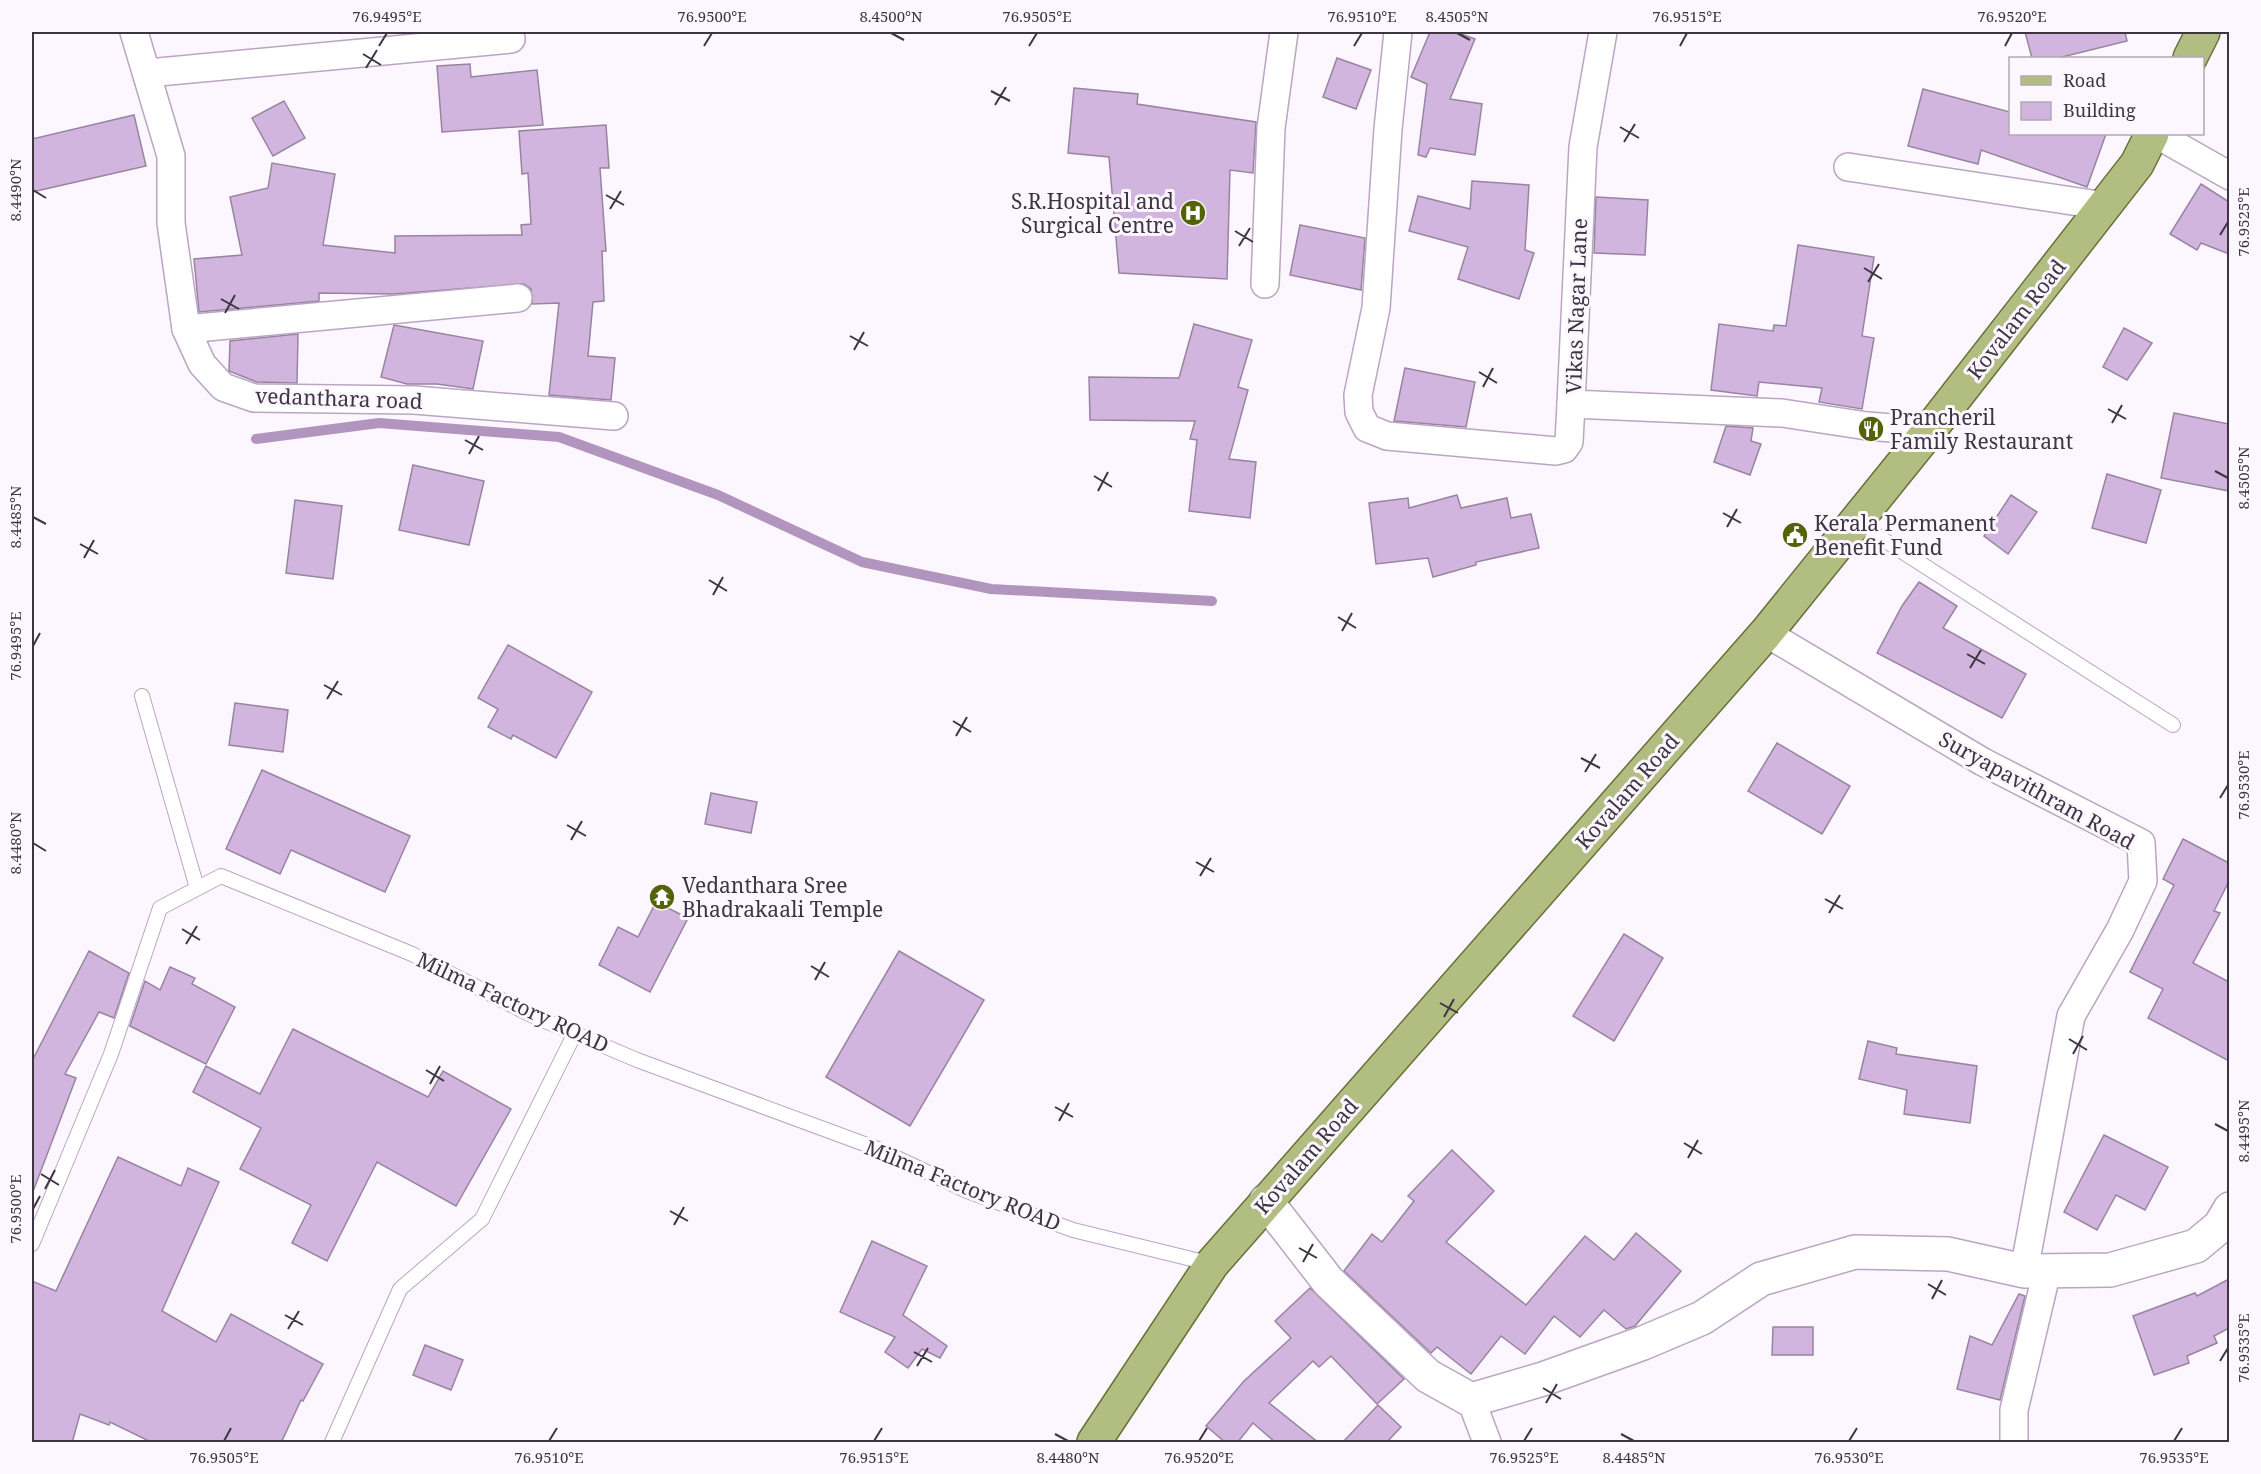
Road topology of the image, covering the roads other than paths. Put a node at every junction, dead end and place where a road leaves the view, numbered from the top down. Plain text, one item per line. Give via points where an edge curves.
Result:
1 (134, 32) edge
2 (1284, 32) edge
3 (1398, 32) edge
4 (1603, 32) edge
5 (2203, 32) edge
6 (511, 39) dead end
7 (2190, 57) edge
8 (148, 73) junction
9 (2153, 135) edge
10 (2156, 135) edge
11 (1848, 167) dead end
12 (2229, 177) edge
13 (2105, 206) junction
14 (1265, 285) dead end
15 (518, 298) dead end
16 (186, 329) junction
17 (1571, 404) junction
18 (614, 416) dead end
19 (1929, 431) junction
20 (1856, 522) junction
21 (1767, 633) junction
22 (142, 696) dead end
23 (2173, 725) dead end
24 (197, 888) junction
25 (575, 1033) junction
26 (1266, 1201) junction
27 (2229, 1209) edge
28 (32, 1244) edge
29 (1212, 1264) junction
30 (2036, 1271) junction
31 (1471, 1400) junction
32 (332, 1443) edge
33 (1094, 1443) edge
34 (1487, 1443) edge
35 (2014, 1443) edge

1 - 8 street, vedanthara road
2 - 14 street via 1271,128
3 - 17 street via 1376,308 1358,395 1359,412 1367,428 1387,436 1556,451 1569,442
4 - 17 street, Vikas Nagar Lane via 1583,147
5 - 7 main road
6 - 8 street
8 - 16 street, vedanthara road via 171,156 171,223
9 - 13 main road, Kovalam Road
10 - 12 street
11 - 13 street
13 - 19 main road, Kovalam Road
15 - 16 street
16 - 18 street, vedanthara road via 202,364 223,387 254,398 414,400
17 - 19 street, Vikas Nagar Lane via 1782,413
19 - 20 main road, Kovalam Road
20 - 21 main road, Kovalam Road
20 - 23 lane
21 - 26 main road, Kovalam Road
21 - 30 street, Suryapavithram Road via 1983,762 2140,843 2143,881 2071,1016
22 - 24 lane
24 - 25 lane, Milma Factory ROAD via 221,876 411,954
24 - 28 lane, Milma Factory ROAD via 160,908 111,1054
25 - 29 lane, Milma Factory ROAD via 637,1060 878,1149 967,1191 1073,1230
25 - 32 lane via 482,1219 400,1289
26 - 29 main road, Kovalam Road
26 - 31 main road via 1328,1281 1428,1376
27 - 30 main road via 2220,1226 2196,1246 2110,1270
29 - 33 main road, Kovalam Road
30 - 31 main road via 1948,1254 1855,1252 1761,1279 1692,1322 1543,1379
30 - 35 street via 2014,1410
31 - 34 street

